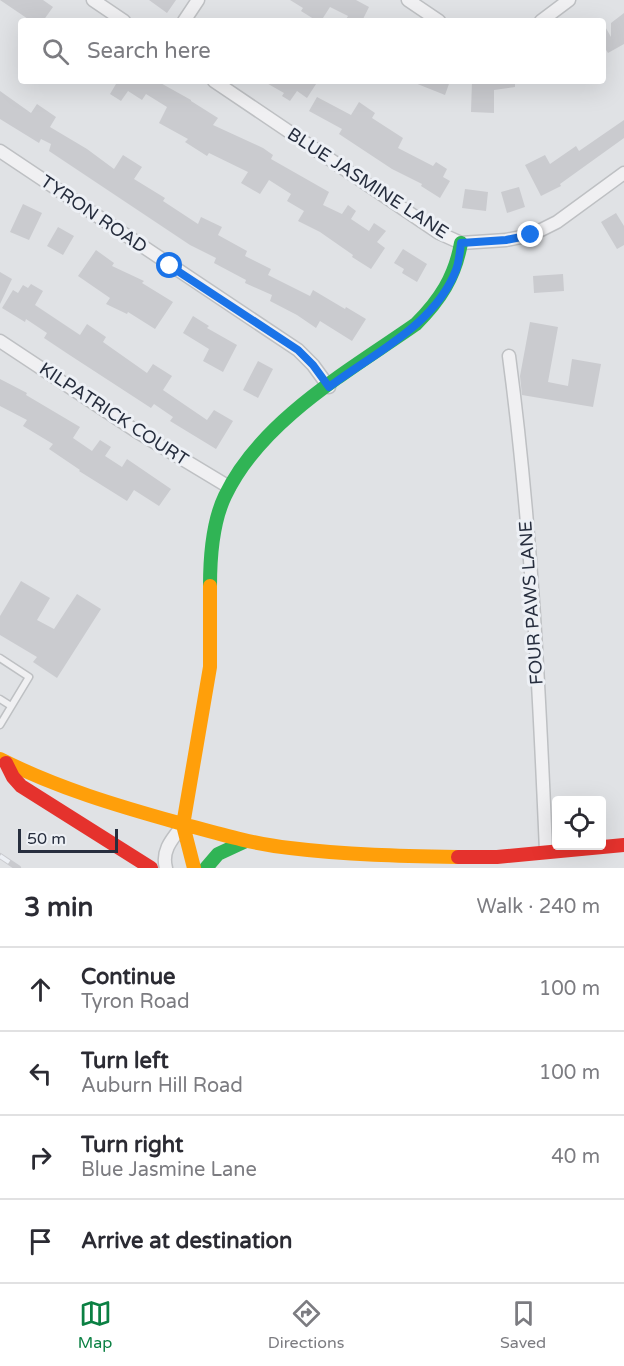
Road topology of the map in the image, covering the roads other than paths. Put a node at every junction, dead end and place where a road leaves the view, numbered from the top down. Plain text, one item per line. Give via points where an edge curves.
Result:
1 (93, 0) edge
2 (198, 0) edge
3 (408, 0) edge
4 (569, 0) edge
5 (120, 18) edge
6 (186, 18) edge
7 (435, 18) edge
8 (545, 18) edge
9 (218, 84) edge
10 (0, 152) edge
11 (624, 173) edge
12 (461, 243) junction
13 (0, 341) edge
14 (508, 356) dead end
15 (329, 387) junction
16 (230, 487) junction
17 (0, 658) edge
18 (0, 699) edge
19 (11, 706) junction
20 (0, 725) edge
21 (3, 761) edge
22 (183, 825) junction
23 (246, 841) junction
24 (624, 845) edge
25 (546, 851) junction
26 (151, 868) edge
27 (166, 868) edge
28 (194, 868) edge
29 (206, 868) edge

1 - 5 street
2 - 6 street
3 - 7 street
4 - 8 street
9 - 12 street, BLUE JASMINE LANE
10 - 15 street, TYRON ROAD via 298,350
11 - 12 street, BLUE JASMINE LANE via 557,222 531,235
12 - 15 main road via 456,270 429,312
13 - 16 street, KILPATRICK COURT
14 - 25 street, FOUR PAWS LANE via 518,427 534,626
15 - 16 main road via 277,428 243,465
16 - 22 main road via 210,551 210,667
17 - 19 lane via 29,677
18 - 19 lane
19 - 20 lane
21 - 22 main road via 33,776
21 - 26 main road via 21,786
22 - 23 main road
22 - 27 street via 166,849
22 - 28 main road
23 - 25 main road via 385,856 497,856
23 - 29 main road via 222,851
24 - 25 main road

